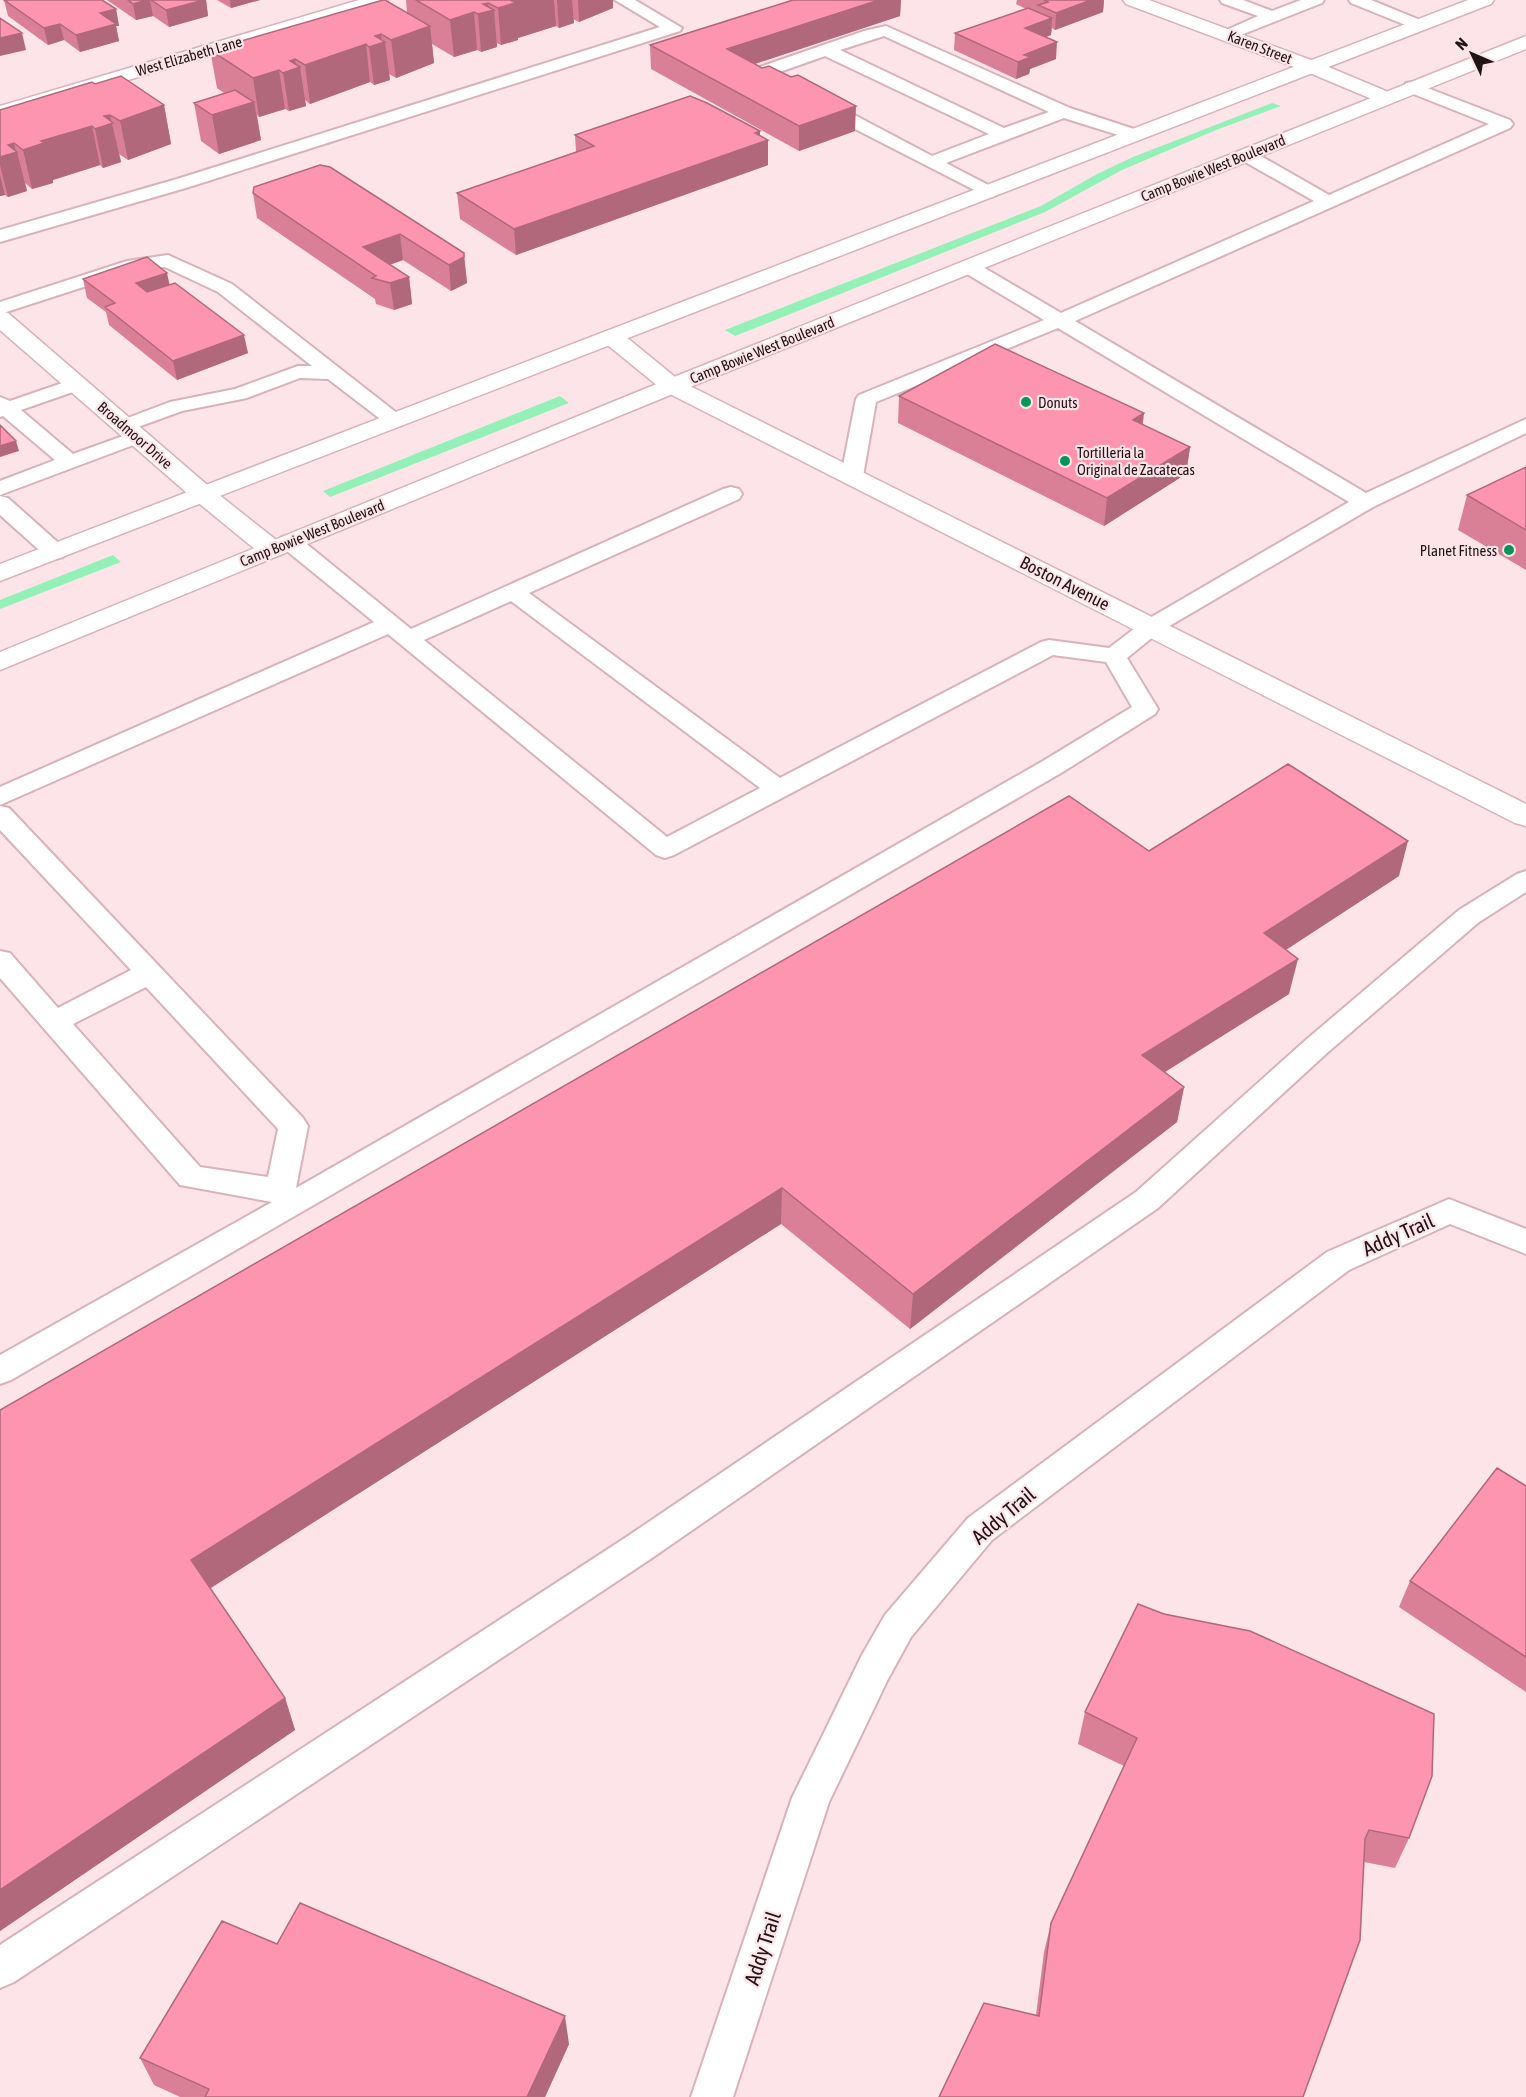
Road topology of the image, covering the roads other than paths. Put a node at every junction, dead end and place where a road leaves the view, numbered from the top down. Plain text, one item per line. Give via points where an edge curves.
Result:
1 (379, 0) edge
2 (623, 0) edge
3 (1132, 0) edge
4 (1228, 0) edge
5 (1316, 0) edge
6 (1357, 0) edge
7 (1485, 0) edge
8 (1272, 16) junction
9 (1419, 25) junction
10 (1228, 35) junction
11 (1526, 42) edge
12 (826, 50) junction
13 (1312, 67) junction
14 (1412, 87) junction
15 (1386, 98) junction
16 (1064, 111) junction
17 (0, 112) edge
18 (1002, 134) junction
19 (1134, 135) junction
20 (1246, 155) junction
21 (931, 162) junction
22 (988, 192) junction
23 (1329, 202) junction
24 (0, 236) edge
25 (969, 267) junction
26 (0, 308) edge
27 (0, 318) edge
28 (1059, 321) junction
29 (612, 337) junction
30 (333, 373) junction
31 (77, 384) junction
32 (672, 386) junction
33 (2, 408) edge
34 (395, 421) junction
35 (1526, 425) edge
36 (130, 431) junction
37 (70, 462) junction
38 (852, 476) junction
39 (0, 488) edge
40 (731, 494) dead end
41 (204, 495) junction
42 (0, 502) edge
43 (1365, 502) junction
44 (281, 545) junction
45 (55, 552) junction
46 (0, 573) edge
47 (513, 592) junction
48 (1151, 627) junction
49 (399, 632) junction
50 (1114, 656) junction
51 (0, 662) edge
52 (778, 789) junction
53 (0, 797) edge
54 (0, 814) edge
55 (1526, 816) edge
56 (1526, 880) edge
57 (0, 960) edge
58 (149, 973) junction
59 (54, 1022) junction
60 (286, 1198) junction
61 (1526, 1242) edge
62 (0, 1371) edge
63 (0, 1968) edge
64 (712, 2097) edge

1 - 17 main road, West Elizabeth Lane
2 - 24 lane via 674,28 194,180
3 - 10 main road, Karen Street
4 - 8 lane
5 - 8 lane
6 - 9 lane
7 - 9 main road
8 - 10 lane
9 - 13 main road
10 - 13 main road, Karen Street
11 - 14 main road, Camp Bowie West Boulevard
12 - 16 lane via 886,31
12 - 18 lane
12 - 21 lane via 760,73
13 - 15 main road, Karen Street
13 - 19 main road
14 - 15 main road, Camp Bowie West Boulevard
14 - 23 lane via 1510,122
15 - 20 main road, Camp Bowie West Boulevard
16 - 18 lane
16 - 19 lane
18 - 21 lane
19 - 22 main road
20 - 23 lane
20 - 25 main road, Camp Bowie West Boulevard
21 - 22 lane
22 - 29 main road
23 - 28 lane
25 - 28 lane
25 - 32 main road, Camp Bowie West Boulevard
26 - 30 lane via 134,265 168,261 225,288
27 - 31 main road, Broadmoor Drive
28 - 38 lane via 866,399
28 - 43 lane
29 - 32 main road, Boston Avenue
29 - 34 main road
30 - 34 lane
30 - 36 lane via 298,372 240,394 177,406
31 - 33 lane
31 - 36 main road, Broadmoor Drive
32 - 38 main road, Boston Avenue
32 - 44 main road, Camp Bowie West Boulevard
33 - 37 lane
34 - 41 main road
35 - 43 lane
36 - 37 lane
36 - 41 main road, Broadmoor Drive
37 - 39 lane
38 - 48 main road, Boston Avenue
40 - 47 lane
41 - 44 main road, Broadmoor Drive
41 - 45 main road
42 - 45 lane
43 - 48 lane
44 - 49 lane
44 - 51 main road, Camp Bowie West Boulevard
45 - 46 main road
47 - 49 lane
47 - 52 lane
48 - 50 lane
48 - 55 main road, Boston Avenue
49 - 52 lane via 665,849
49 - 53 lane
50 - 52 lane via 1049,646
50 - 60 lane via 1146,709 1052,767
54 - 58 lane
56 - 63 lane via 1469,916 1317,1046 1147,1200 637,1549
57 - 59 lane
58 - 59 lane
58 - 60 lane via 293,1126
59 - 60 lane via 191,1177
60 - 62 lane
61 - 64 lane, Addy Trail via 1449,1211 1338,1261 980,1529 898,1626 816,1788

